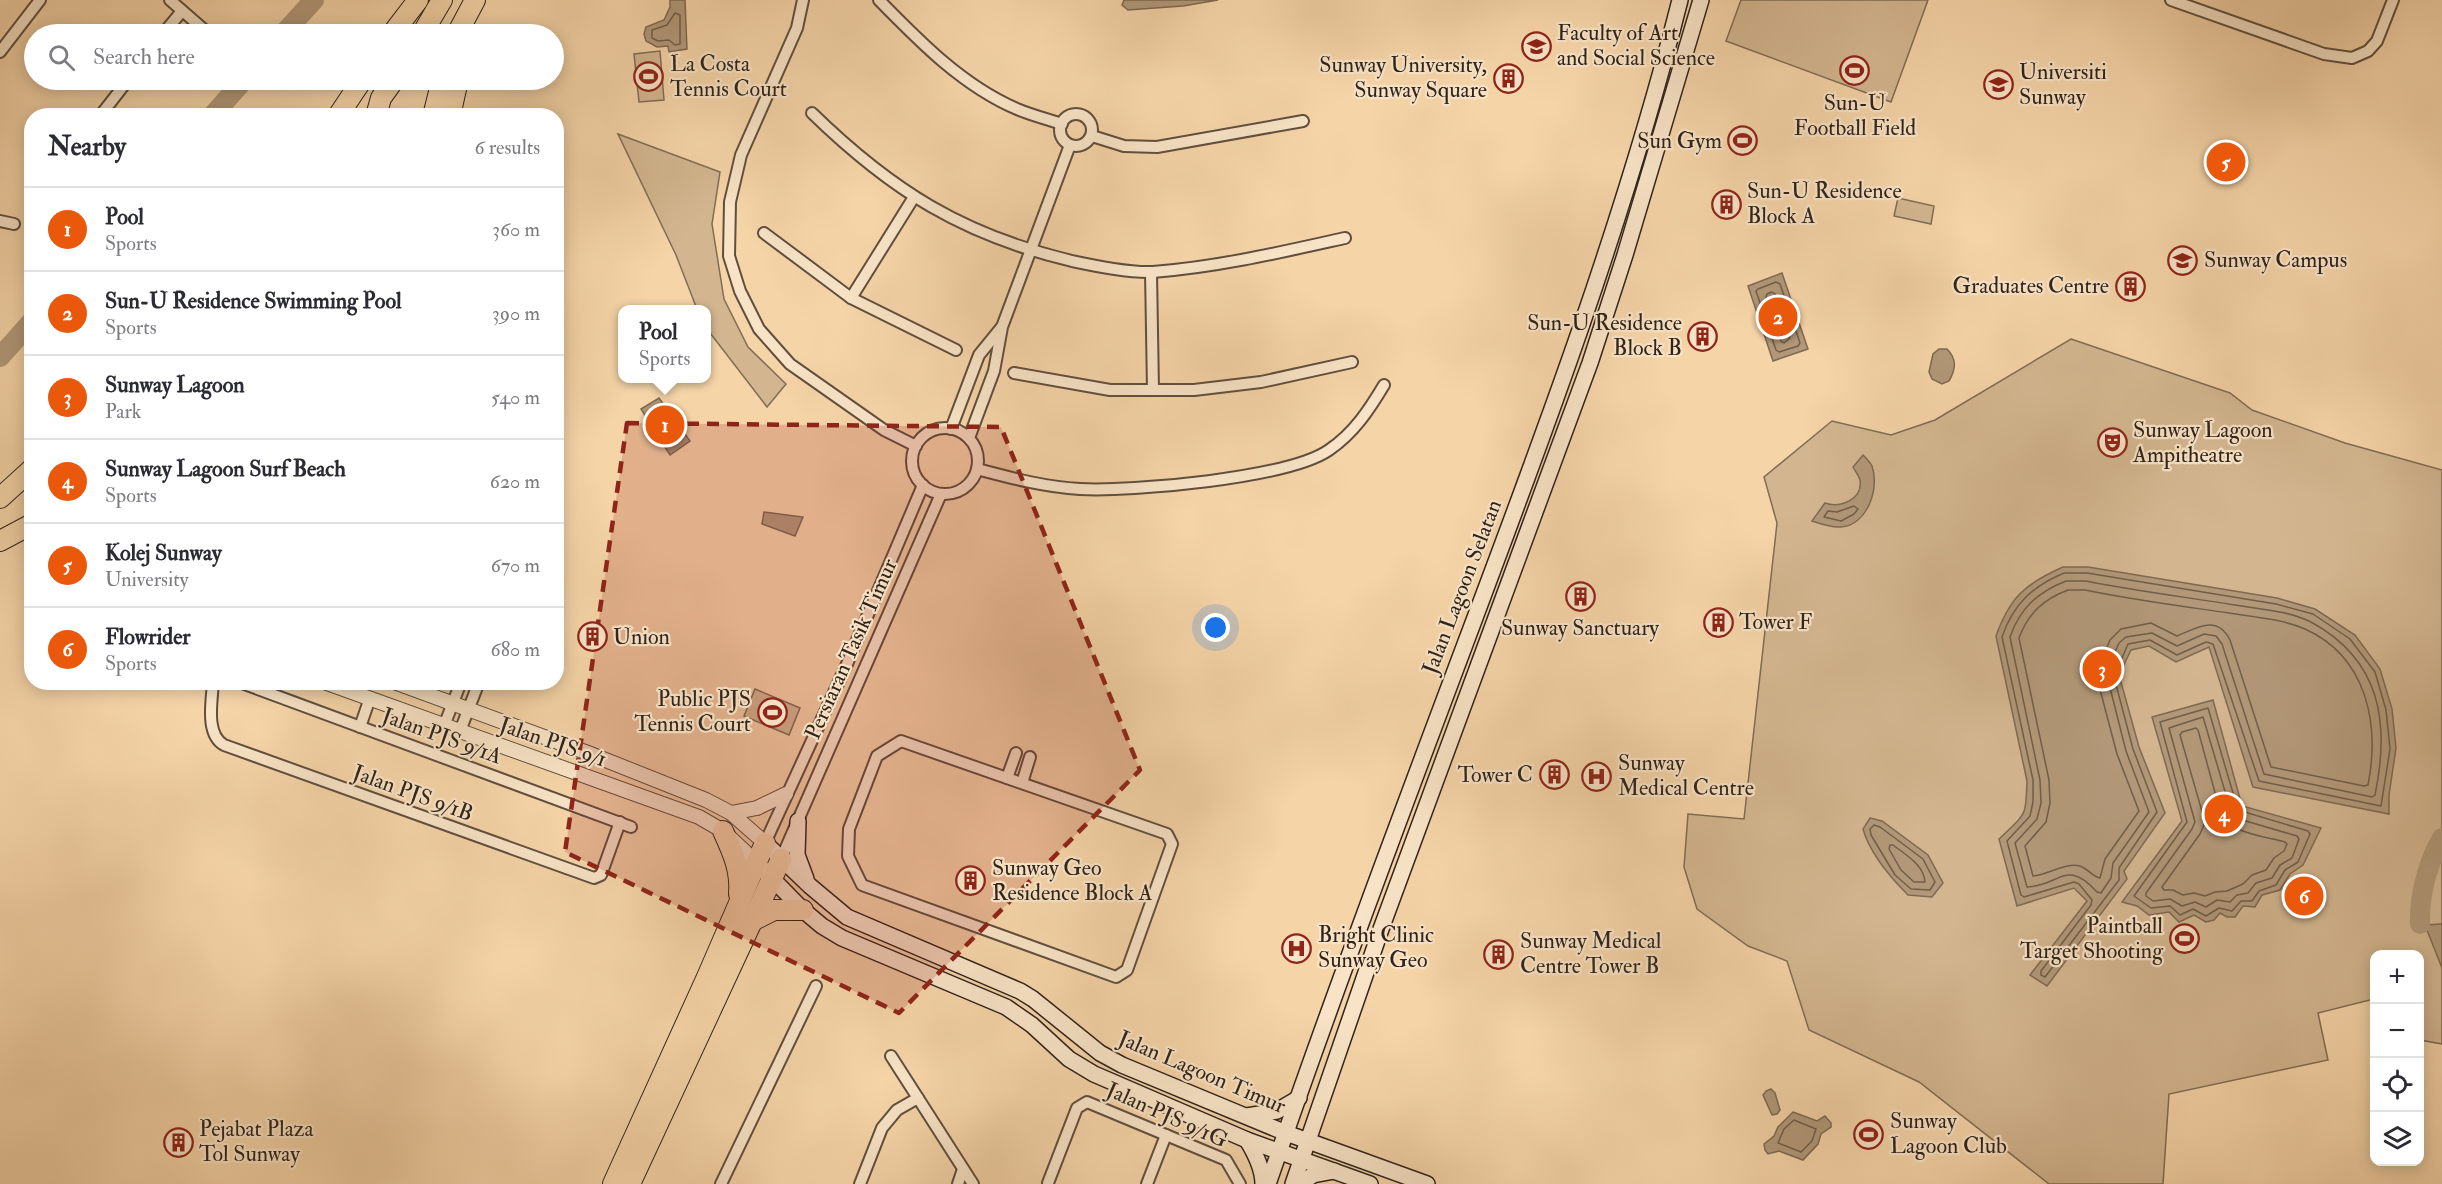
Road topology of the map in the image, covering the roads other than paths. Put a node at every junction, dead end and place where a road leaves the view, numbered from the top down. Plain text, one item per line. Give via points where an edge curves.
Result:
1 (40, 0) edge
2 (170, 0) edge
3 (412, 0) edge
4 (418, 0) edge
5 (442, 0) edge
6 (475, 0) edge
7 (483, 0) edge
8 (803, 0) edge
9 (879, 0) edge
10 (1680, 0) edge
11 (1701, 0) edge
12 (2171, 0) edge
13 (2392, 0) edge
14 (182, 11) junction
15 (172, 24) edge
16 (197, 24) edge
17 (398, 24) edge
18 (399, 24) edge
19 (428, 24) edge
20 (462, 24) edge
21 (475, 24) edge
22 (0, 52) edge
23 (1666, 57) junction
24 (1684, 62) junction
25 (120, 90) edge
26 (355, 90) edge
27 (387, 90) edge
28 (440, 90) edge
29 (456, 90) edge
30 (106, 108) edge
31 (343, 108) edge
32 (378, 108) edge
33 (435, 108) edge
34 (452, 108) edge
35 (812, 113) dead end
36 (1303, 121) dead end
37 (1062, 124) junction
38 (1092, 136) junction
39 (1070, 145) junction
40 (914, 197) junction
41 (0, 221) edge
42 (14, 224) dead end
43 (764, 233) dead end
44 (1345, 238) dead end
45 (1030, 251) junction
46 (1151, 272) junction
47 (851, 298) junction
48 (1002, 327) junction
49 (956, 350) dead end
50 (1352, 362) dead end
51 (1014, 373) dead end
52 (1384, 385) dead end
53 (1153, 390) junction
54 (951, 429) junction
55 (969, 438) junction
56 (916, 446) junction
57 (977, 469) junction
58 (24, 476) edge
59 (922, 485) junction
60 (941, 494) junction
61 (0, 498) edge
62 (24, 528) edge
63 (0, 541) edge
64 (213, 690) edge
65 (261, 690) edge
66 (347, 690) edge
67 (415, 690) edge
68 (458, 690) edge
69 (476, 690) edge
70 (370, 698) junction
71 (453, 704) junction
72 (468, 709) junction
73 (444, 726) junction
74 (360, 727) junction
75 (460, 732) junction
76 (1016, 753) dead end
77 (1030, 757) dead end
78 (1007, 778) junction
79 (1022, 783) junction
80 (786, 794) junction
81 (731, 813) junction
82 (798, 821) junction
83 (620, 822) junction
84 (631, 826) dead end
85 (723, 831) junction
86 (765, 843) junction
87 (781, 859) junction
88 (756, 862) junction
89 (771, 879) junction
90 (810, 886) junction
91 (739, 900) junction
92 (803, 909) junction
93 (750, 922) junction
94 (816, 986) dead end
95 (891, 1056) dead end
96 (918, 1098) junction
97 (1299, 1098) junction
98 (1321, 1105) junction
99 (1247, 1116) junction
100 (1286, 1133) junction
101 (1166, 1135) junction
102 (1247, 1140) junction
103 (1308, 1140) junction
104 (1279, 1152) junction
105 (1340, 1152) junction
106 (1301, 1159) junction
107 (963, 1169) junction
108 (1335, 1171) junction
109 (1048, 1183) edge
110 (613, 1184) edge
111 (630, 1184) edge
112 (721, 1184) edge
113 (860, 1184) edge
114 (958, 1184) edge
115 (973, 1184) edge
116 (1147, 1184) edge
117 (1240, 1184) edge
118 (1263, 1184) edge
119 (1268, 1184) edge
120 (1293, 1184) edge
121 (1300, 1184) edge
122 (1370, 1184) edge
123 (1427, 1184) edge

1 - 22 street
2 - 14 street
3 - 17 highway
4 - 18 highway
5 - 19 highway
6 - 20 highway
7 - 21 highway
8 - 56 street via 797,28 741,155 730,202 729,256 740,291 759,329 790,364 884,430
9 - 37 street via 922,44 973,85 1017,109
10 - 23 main road, Jalan Lagoon Selatan
11 - 24 main road, Jalan Lagoon Selatan
12 - 13 street via 2324,54 2352,58 2368,51 2377,40
14 - 15 street
14 - 16 street
23 - 24 main road
23 - 97 main road, Jalan Lagoon Selatan via 1585,319
24 - 98 main road, Jalan Lagoon Selatan via 1590,363 1381,928
25 - 30 street
26 - 31 highway
27 - 32 highway
28 - 33 highway
29 - 34 highway
35 - 40 street via 843,143
36 - 38 street via 1157,147 1124,146
37 - 38 street via 1069,116 1081,115 1090,122
37 - 39 street via 1061,136
38 - 39 street via 1081,145
39 - 45 street
40 - 45 street via 978,232
40 - 47 street
41 - 42 street
43 - 47 street
44 - 46 street via 1250,259
45 - 46 street via 1091,265
45 - 48 street
46 - 53 street
47 - 49 street
48 - 54 street via 979,355
48 - 55 street via 994,371
50 - 53 street via 1261,382 1194,390
51 - 53 street via 1110,390
52 - 57 street via 1364,418 1329,451 1314,459 1246,475 1122,490 1034,484
54 - 55 street
54 - 56 street via 931,432
55 - 57 street via 977,452
56 - 59 street via 912,462
57 - 60 street via 960,491
58 - 61 highway
59 - 60 street
59 - 80 street, Persiaran Tasik Timur via 847,664
60 - 82 street, Persiaran Tasik Timur
62 - 63 highway
64 - 83 street, Jalan PJS 9/1B via 213,734 224,745 594,878 601,875
65 - 74 street, Jalan PJS 9/1A
66 - 70 street, Jalan PJS 9/1
67 - 71 street, Jalan PJS 9/1
68 - 71 street
69 - 72 street
70 - 73 street, Jalan PJS 9/1
70 - 74 street
71 - 72 street, Jalan PJS 9/1
71 - 73 street
72 - 75 street
72 - 81 street, Jalan PJS 9/1 via 630,769
73 - 75 street, Jalan PJS 9/1
74 - 83 street, Jalan PJS 9/1A
75 - 85 street, Jalan PJS 9/1 via 699,817
76 - 78 street
77 - 79 street
78 - 79 street
78 - 79 street via 901,741 877,756 849,829 848,856 862,885 1116,977 1127,970 1172,844 1167,834
80 - 81 street via 757,808
80 - 86 street, Persiaran Tasik Timur
81 - 86 street, Jalan PJS 9/1
82 - 87 street, Persiaran Tasik Timur
82 - 90 main road via 797,855
83 - 84 street, Jalan PJS 9/1A
85 - 88 street, Jalan PJS 9/1
85 - 91 highway via 741,879
86 - 87 main road, Jalan Lagoon Timur
86 - 88 highway
87 - 89 highway
87 - 90 main road, Jalan Lagoon Timur
88 - 89 main road, Jalan Lagoon Timur
88 - 91 highway
89 - 92 main road, Jalan Lagoon Timur
89 - 93 highway
90 - 99 main road, Jalan Lagoon Timur via 861,925 1027,995 1076,1035 1122,1065
91 - 110 highway
92 - 93 highway via 774,910
92 - 102 main road, Jalan Lagoon Timur via 842,939 1011,1010 1080,1067
93 - 111 highway
94 - 112 street
95 - 96 street
96 - 107 street
96 - 113 street via 885,1122
97 - 99 main road via 1277,1111
97 - 100 main road, Jalan Lagoon Selatan
98 - 103 main road, Jalan Lagoon Selatan
98 - 105 main road via 1323,1133
99 - 100 main road, Jalan Lagoon Timur
100 - 103 main road, Jalan Lagoon Timur
100 - 104 main road, Jalan Lagoon Selatan
101 - 109 street, Jalan PJS 9/1G via 1093,1103 1082,1104 1077,1108
101 - 116 street
101 - 117 street, Jalan PJS 9/1G via 1226,1160
102 - 104 main road, Jalan Lagoon Timur
102 - 118 main road via 1257,1158
103 - 105 main road, Jalan Lagoon Timur
103 - 106 main road, Jalan Lagoon Selatan
104 - 106 main road, Jalan Lagoon Timur
104 - 119 main road, Jalan Lagoon Selatan
105 - 123 main road, Jalan Lagoon Timur
106 - 108 main road, Jalan Lagoon Timur
106 - 120 main road, Jalan Lagoon Selatan
107 - 114 street
107 - 115 street
108 - 121 main road via 1313,1175
108 - 122 main road, Jalan Lagoon Timur

